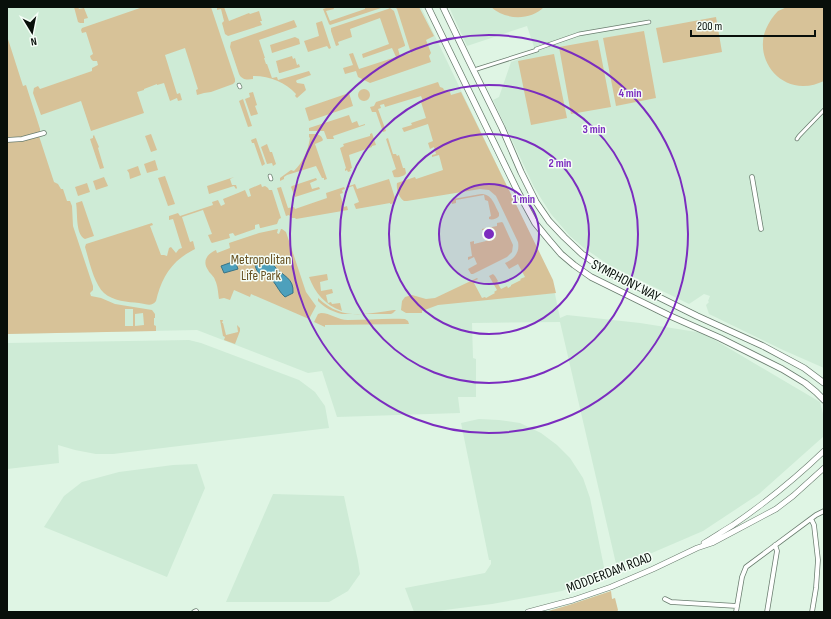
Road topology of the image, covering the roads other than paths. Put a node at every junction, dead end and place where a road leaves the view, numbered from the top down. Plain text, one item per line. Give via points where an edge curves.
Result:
1 (428, 7) edge
2 (443, 7) edge
3 (649, 22) dead end
4 (477, 69) dead end
5 (824, 110) edge
6 (44, 133) dead end
7 (797, 139) dead end
8 (7, 140) edge
9 (752, 177) dead end
10 (761, 229) dead end
11 (824, 383) edge
12 (824, 400) edge
13 (824, 451) edge
14 (824, 468) edge
15 (824, 511) edge
16 (811, 519) junction
17 (775, 546) junction
18 (697, 548) junction
19 (665, 599) dead end
20 (737, 606) junction
21 (528, 612) edge
22 (736, 612) edge
23 (767, 612) edge
24 (812, 612) edge

1 - 12 main road, SYMPHONY WAY via 535,223 561,254 590,277 782,369 805,383
2 - 11 main road, SYMPHONY WAY via 536,202 564,237 582,254 606,270 763,346 804,368
3 - 4 street via 579,34
5 - 7 street
6 - 8 street via 18,140
9 - 10 street
13 - 18 street, MODDERDAM ROAD via 780,490
14 - 18 street, MODDERDAM ROAD via 776,509 722,538
15 - 16 street
16 - 17 street
16 - 24 street via 818,560
17 - 20 street via 745,568
17 - 23 street via 777,551
18 - 21 street, MODDERDAM ROAD via 611,587
19 - 20 street via 671,602
20 - 22 street

